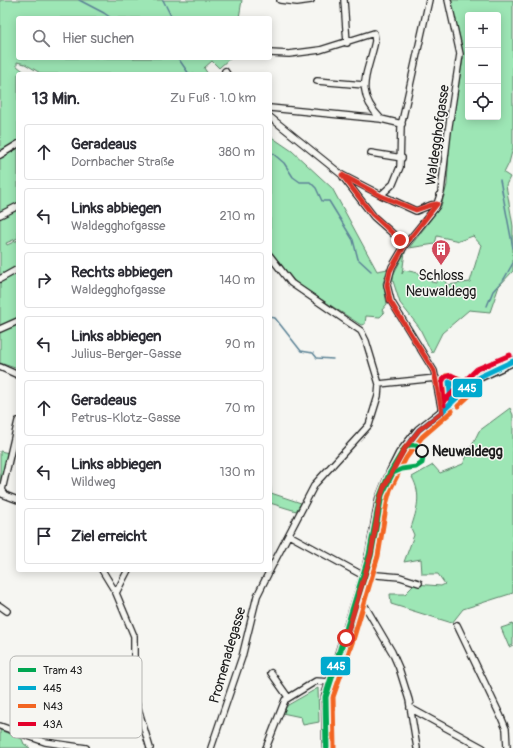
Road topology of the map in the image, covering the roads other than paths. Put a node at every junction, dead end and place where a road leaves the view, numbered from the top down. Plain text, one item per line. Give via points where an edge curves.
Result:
1 (280, 0) edge
2 (311, 0) edge
3 (344, 0) edge
4 (429, 0) edge
5 (448, 0) edge
6 (347, 43) junction
7 (272, 53) edge
8 (317, 80) dead end
9 (364, 85) junction
10 (272, 108) edge
11 (272, 119) edge
12 (381, 119) junction
13 (402, 124) junction
14 (16, 145) edge
15 (371, 153) dead end
16 (0, 155) edge
17 (402, 158) junction
18 (342, 175) junction
19 (381, 196) junction
20 (437, 204) junction
21 (16, 207) edge
22 (0, 215) edge
23 (400, 240) dead end
24 (272, 259) edge
25 (16, 270) edge
26 (0, 278) edge
27 (16, 322) edge
28 (0, 329) edge
29 (513, 361) edge
30 (0, 367) edge
31 (16, 374) edge
32 (436, 378) junction
33 (379, 384) junction
34 (442, 412) junction
35 (16, 430) edge
36 (2, 494) edge
37 (16, 499) edge
38 (289, 535) junction
39 (272, 566) edge
40 (103, 572) edge
41 (127, 572) edge
42 (269, 572) edge
43 (365, 575) junction
44 (419, 583) dead end
45 (116, 593) junction
46 (357, 600) junction
47 (0, 606) edge
48 (7, 611) dead end
49 (456, 625) dead end
50 (134, 656) edge
51 (271, 673) dead end
52 (330, 682) junction
53 (288, 697) junction
54 (410, 708) junction
55 (142, 722) edge
56 (0, 726) edge
57 (10, 730) edge
58 (34, 738) edge
59 (86, 748) edge
60 (150, 748) edge
61 (212, 748) edge
62 (266, 748) edge
63 (327, 748) edge
64 (417, 748) edge
65 (483, 748) edge
66 (507, 748) edge

1 - 2 street
3 - 6 street
4 - 13 street
5 - 20 street, Waldegghofgasse via 460,54 443,182
6 - 7 street via 301,53
6 - 9 street via 374,34 375,41
8 - 9 street
9 - 12 street via 366,99
10 - 12 street
11 - 18 street
12 - 13 street
13 - 17 street
14 - 16 street
15 - 17 street
17 - 19 street via 396,179
18 - 19 street
18 - 23 street via 372,214
19 - 20 street via 416,210
20 - 32 street, Waldegghofgasse via 405,245 390,271 387,285 390,301 432,367
21 - 22 street
24 - 33 street, Promenadegasse via 291,284 361,331
25 - 26 street
27 - 28 street
29 - 34 main road via 481,375
30 - 31 street
32 - 33 street
32 - 34 street, Waldegghofgasse
33 - 38 street, Promenadegasse via 378,396 367,428 315,484
34 - 43 main road via 417,432 400,454 391,472 380,499
35 - 36 street
36 - 37 street
38 - 39 street, Promenadegasse
38 - 43 street
40 - 45 street
41 - 45 street
42 - 61 street, Promenadegasse via 256,598 242,657
43 - 44 street via 400,577
43 - 46 main road
45 - 50 street via 134,636
46 - 52 main road
46 - 54 street via 364,606 395,659 406,687
47 - 48 street
49 - 66 street via 506,729
51 - 53 street
52 - 53 street via 316,682
52 - 63 main road via 325,699
53 - 62 street
54 - 64 street
54 - 65 street
55 - 60 street
56 - 57 street
58 - 59 street

